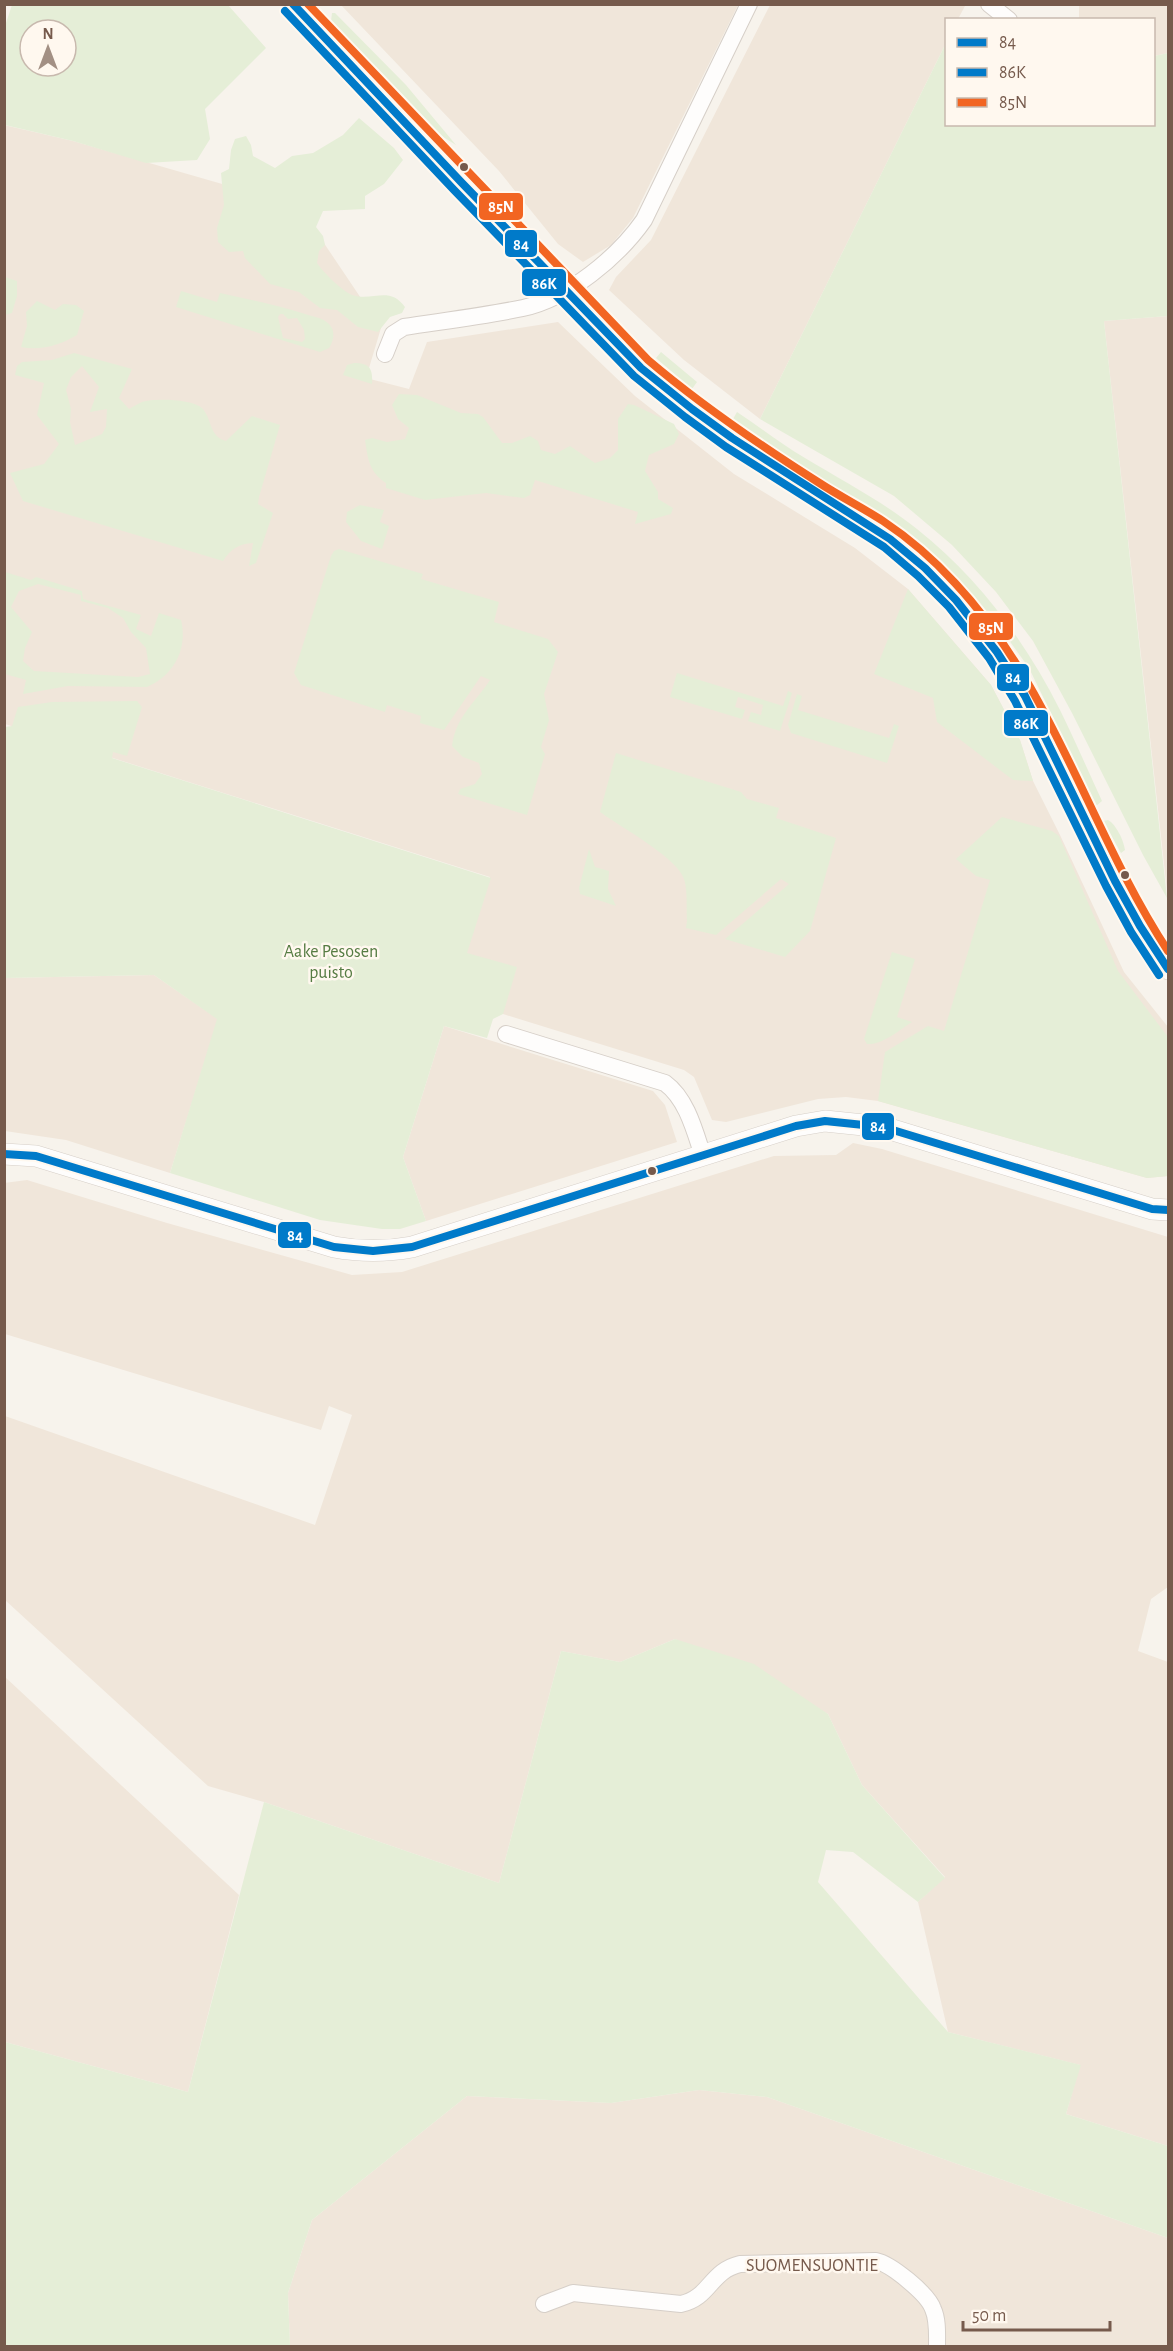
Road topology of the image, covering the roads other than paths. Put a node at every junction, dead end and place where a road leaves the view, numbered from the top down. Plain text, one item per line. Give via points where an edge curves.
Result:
1 (293, 4) edge
2 (749, 4) edge
3 (989, 4) edge
4 (1007, 18) edge
5 (567, 290) junction
6 (385, 354) dead end
7 (1168, 969) edge
8 (506, 1034) dead end
9 (4, 1154) edge
10 (703, 1156) junction
11 (1168, 1210) edge
12 (544, 2304) dead end
13 (937, 2346) edge

1 - 5 street
2 - 5 street via 644,220 620,250
3 - 4 street
5 - 6 street via 525,308 404,327 393,334
5 - 7 street via 619,347 688,407 770,464 885,535 964,608 1012,671 1133,915
8 - 10 street via 665,1083 681,1100
9 - 10 street via 36,1156 334,1247 366,1252 412,1247
10 - 11 street via 796,1126 849,1122 884,1127 1152,1209
12 - 13 street, SUOMENSUONTIE via 573,2293 681,2304 698,2298 722,2271 740,2264 876,2261 892,2268 932,2305

